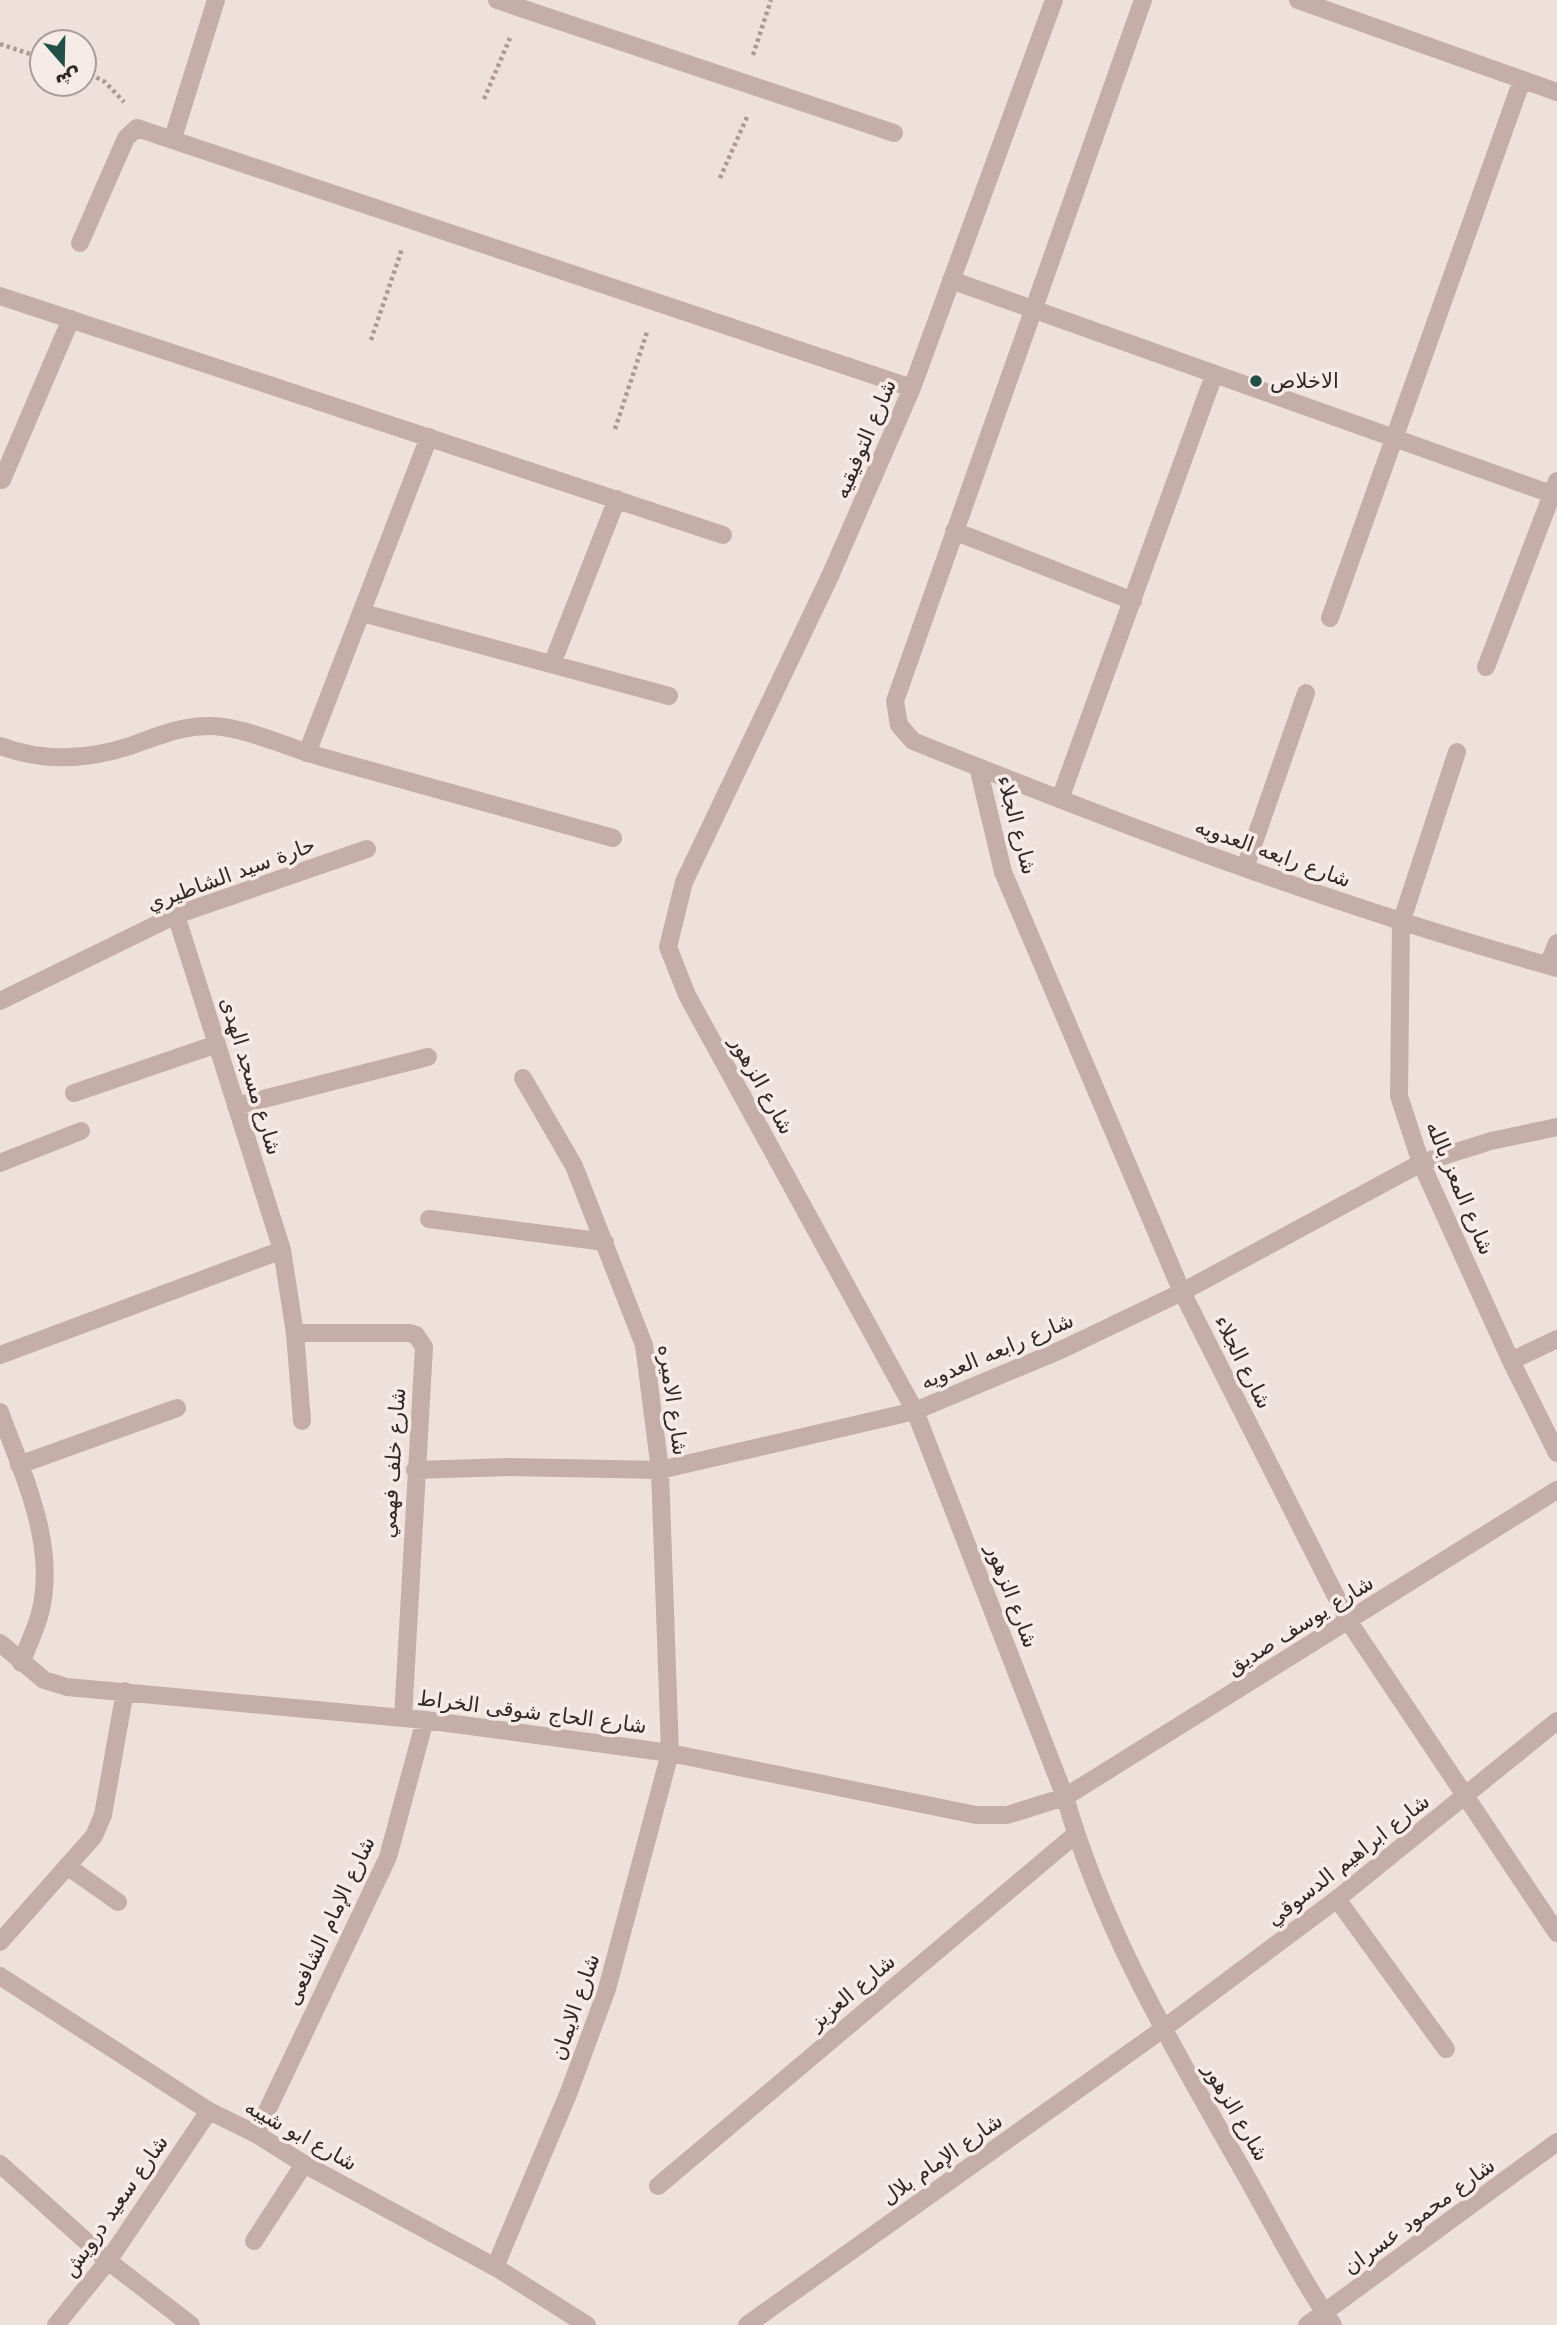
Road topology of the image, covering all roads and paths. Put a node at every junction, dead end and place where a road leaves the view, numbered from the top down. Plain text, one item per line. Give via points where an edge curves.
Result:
1 (216, 0) edge
2 (497, 0) edge
3 (771, 0) edge
4 (1054, 0) edge
5 (1143, 0) edge
6 (1297, 0) edge
7 (523, 9) junction
8 (0, 44) edge
9 (28, 53) edge
10 (98, 79) edge
11 (1522, 79) junction
12 (752, 85) junction
13 (1557, 92) edge
14 (484, 99) dead end
15 (137, 128) junction
16 (894, 132) dead end
17 (173, 138) junction
18 (720, 178) dead end
19 (413, 219) junction
20 (80, 243) dead end
21 (951, 280) junction
22 (0, 296) edge
23 (657, 301) junction
24 (1033, 311) junction
25 (71, 319) junction
26 (371, 340) dead end
27 (1214, 375) junction
28 (912, 388) junction
29 (615, 429) dead end
30 (429, 437) junction
31 (1395, 439) junction
32 (2, 480) dead end
33 (1555, 490) edge
34 (617, 499) junction
35 (954, 531) junction
36 (723, 534) dead end
37 (1133, 601) junction
38 (363, 613) junction
39 (1330, 618) dead end
40 (552, 664) junction
41 (1486, 667) dead end
42 (1306, 693) dead end
43 (669, 696) dead end
44 (0, 746) edge
45 (1457, 752) dead end
46 (307, 753) junction
47 (978, 767) junction
48 (1060, 799) junction
49 (612, 838) dead end
50 (367, 849) dead end
51 (1245, 868) junction
52 (684, 881) joint
53 (176, 915) junction
54 (1401, 923) junction
55 (1557, 943) edge
56 (1553, 967) edge
57 (0, 1001) edge
58 (217, 1044) junction
59 (428, 1057) dead end
60 (523, 1079) dead end
61 (74, 1093) dead end
62 (236, 1106) junction
63 (1557, 1127) edge
64 (81, 1131) dead end
65 (0, 1163) edge
66 (1421, 1163) junction
67 (429, 1219) dead end
68 (605, 1242) junction
69 (282, 1251) junction
70 (1182, 1292) junction
71 (295, 1333) junction
72 (1557, 1339) edge
73 (0, 1355) edge
74 (1511, 1361) junction
75 (177, 1408) dead end
76 (915, 1411) junction
77 (0, 1412) edge
78 (302, 1421) dead end
79 (1557, 1453) edge
80 (19, 1465) junction
81 (415, 1470) junction
82 (660, 1470) junction
83 (1557, 1490) edge
84 (1349, 1622) junction
85 (0, 1643) edge
86 (21, 1663) junction
87 (125, 1691) junction
88 (403, 1718) junction
89 (425, 1720) junction
90 (1557, 1721) edge
91 (670, 1753) junction
92 (1065, 1797) junction
93 (1464, 1798) junction
94 (1076, 1834) junction
95 (67, 1866) junction
96 (1337, 1899) junction
97 (118, 1902) dead end
98 (1557, 1933) edge
99 (0, 1942) edge
100 (0, 1976) edge
101 (1163, 2029) junction
102 (1446, 2049) dead end
103 (209, 2111) junction
104 (256, 2134) junction
105 (1557, 2142) edge
106 (0, 2164) edge
107 (304, 2164) junction
108 (658, 2186) dead end
109 (254, 2241) dead end
110 (108, 2261) junction
111 (495, 2267) junction
112 (1329, 2319) edge
113 (56, 2325) edge
114 (191, 2325) edge
115 (587, 2325) edge
116 (747, 2325) edge
117 (1307, 2325) edge

1 - 17 street
2 - 7 street
3 - 12 path
4 - 21 street, شارع التوفيقيه
5 - 24 street
6 - 11 street
7 - 12 street
7 - 14 path
8 - 9 path
10 - 15 path via 123,100
11 - 13 street
11 - 31 street
12 - 16 street
12 - 18 path
15 - 17 street
15 - 20 street via 125,138
17 - 19 street
19 - 23 street
19 - 26 path
21 - 24 street
21 - 28 street, شارع التوفيقيه
22 - 25 street
23 - 28 street
23 - 29 path
24 - 27 street
24 - 35 street
25 - 30 street
25 - 32 street
27 - 31 street
27 - 37 street
28 - 52 street, شارع التوفيقيه via 831,574
30 - 34 street
30 - 38 street
31 - 33 street
31 - 39 street
33 - 41 street
34 - 36 street
34 - 40 street
35 - 37 street
35 - 47 street via 895,701 899,725 913,741
37 - 48 street
38 - 40 street
38 - 46 street
40 - 43 street
42 - 51 street
44 - 46 street via 20,753 72,757 201,725 225,727
45 - 54 street, شارع المعز بالله
46 - 49 street
47 - 48 street, شارع رابعه العدويه
47 - 70 street, شارع الجلاء via 1003,872
48 - 51 street, شارع رابعه العدويه
50 - 53 street, حارة سيد الشاطيري
51 - 54 street, شارع رابعه العدويه
52 - 76 street, شارع الزهور via 668,947 687,995
53 - 57 street, حارة سيد الشاطيري
53 - 58 street, شارع مسجد الهدى
54 - 56 street, شارع رابعه العدويه
54 - 66 street, شارع المعز بالله via 1399,1096
55 - 56 street
58 - 61 street
58 - 62 street, شارع مسجد الهدى
59 - 62 street
60 - 68 street, شارع الاميره via 574,1166
62 - 69 street, شارع مسجد الهدى
63 - 66 street, شارع رابعه العدويه
64 - 65 street
66 - 70 street, شارع رابعه العدويه
66 - 74 street, شارع المعز بالله
67 - 68 street
68 - 82 street, شارع الاميره via 644,1345
69 - 71 street, شارع مسجد الهدى
69 - 73 street
70 - 76 street, شارع رابعه العدويه via 1063,1349
70 - 84 street, شارع الجلاء
71 - 78 street, شارع مسجد الهدى
71 - 81 street, شارع خلف فهمي via 409,1333 421,1341
72 - 74 street
74 - 79 street, شارع المعز بالله
75 - 80 street
76 - 82 street, شارع رابعه العدويه
76 - 92 street, شارع الزهور
77 - 80 street
80 - 86 street via 36,1513 44,1564 39,1615
81 - 82 street, شارع رابعه العدويه
81 - 88 street, شارع خلف فهمي
82 - 91 street, شارع الاميره
83 - 84 street, شارع يوسف صديق
84 - 92 street, شارع يوسف صديق
84 - 93 street, شارع الجلاء
85 - 86 street, شارع الحاج شوقى الخراط
86 - 87 street, شارع الحاج شوقى الخراط via 44,1680 67,1687
87 - 88 street, شارع الحاج شوقى الخراط
87 - 95 street via 103,1815 94,1836
88 - 89 street, شارع الحاج شوقى الخراط
89 - 91 street, شارع الحاج شوقى الخراط
89 - 104 street, شارع الإمام الشافعى via 388,1857
90 - 93 street, شارع ابراهيم الدسوقي
91 - 92 street, شارع الحاج شوقى الخراط via 976,1815 1007,1815
91 - 111 street, شارع الايمان via 607,1989
92 - 94 street, شارع الزهور
93 - 96 street, شارع ابراهيم الدسوقي
93 - 98 street, شارع الجلاء
94 - 101 street, شارع الزهور via 1120,1947
94 - 108 street, شارع العزيز
95 - 97 street
95 - 99 street
96 - 101 street, شارع ابراهيم الدسوقي
96 - 102 street
100 - 103 street, شارع ابو شيبه
101 - 112 street, شارع الزهور
101 - 116 street, شارع الإمام بلال
103 - 104 street, شارع ابو شيبه
103 - 110 street, شارع سعيد درويش
104 - 107 street, شارع ابو شيبه
105 - 112 street, شارع محمود عسران
106 - 110 street
107 - 109 street
107 - 111 street, شارع ابو شيبه
110 - 113 street, شارع سعيد درويش
110 - 114 street
111 - 115 street, شارع ابو شيبه
112 - 117 street, شارع محمود عسران

